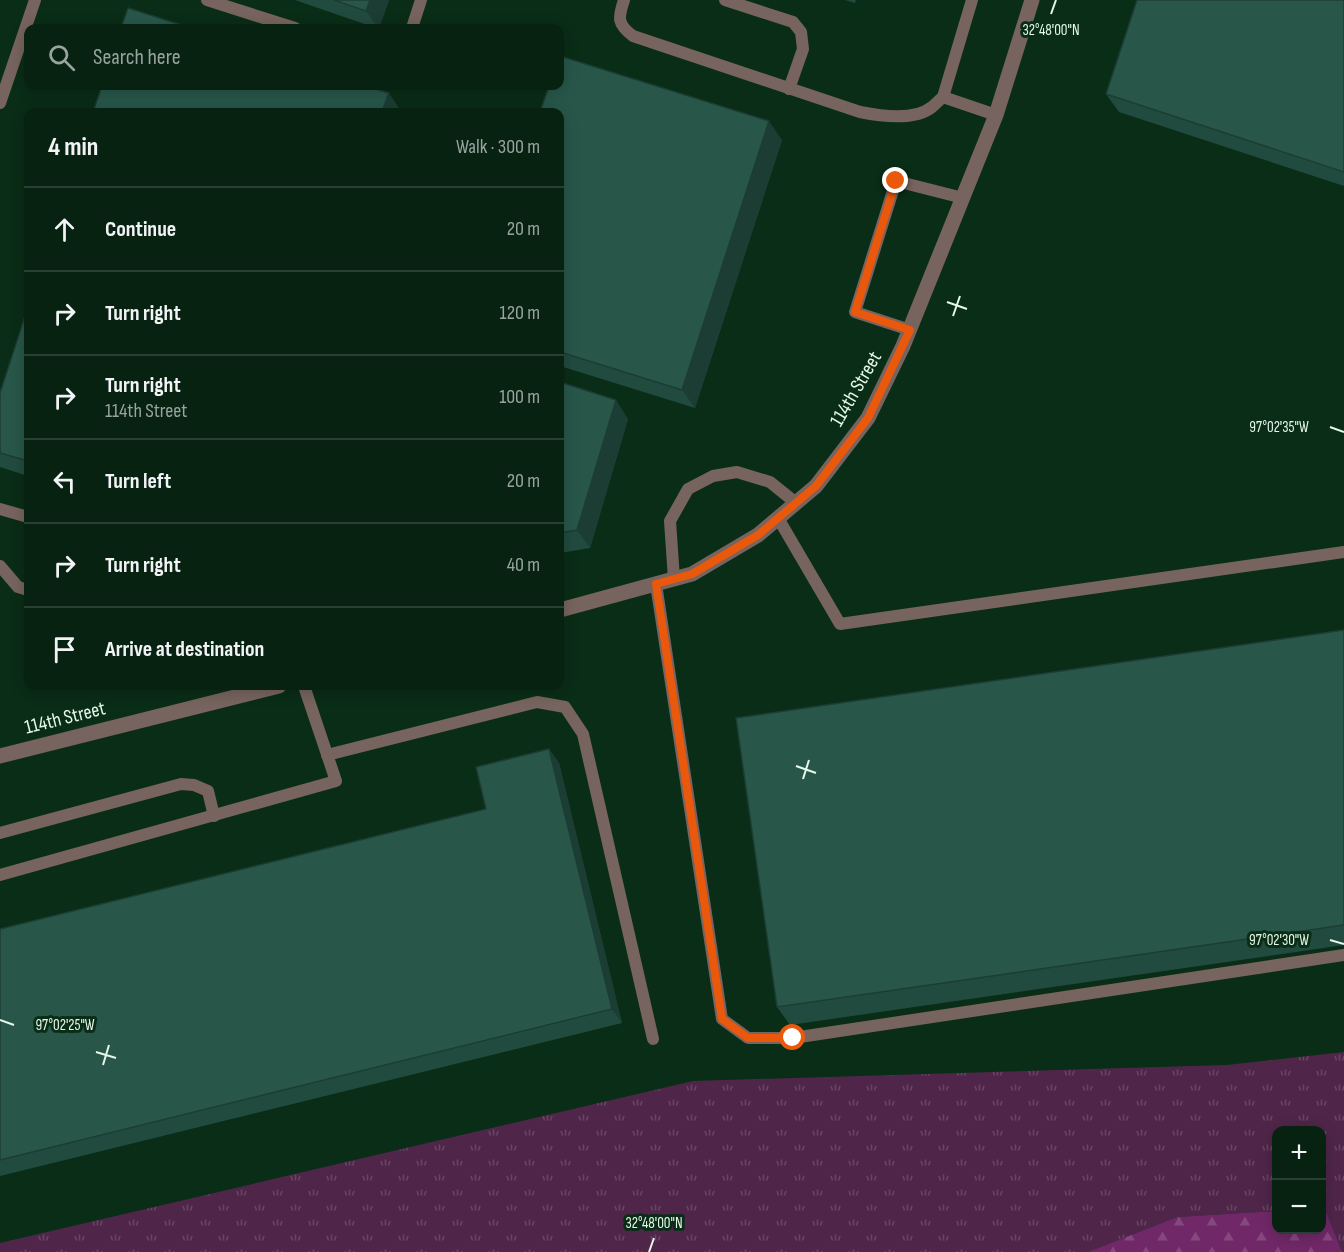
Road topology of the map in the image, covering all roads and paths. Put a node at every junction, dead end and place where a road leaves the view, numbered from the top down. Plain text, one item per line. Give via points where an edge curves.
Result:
1 (35, 0) edge
2 (207, 0) edge
3 (421, 0) edge
4 (622, 0) edge
5 (725, 0) edge
6 (972, 0) edge
7 (1032, 0) edge
8 (27, 24) edge
9 (282, 24) edge
10 (413, 24) edge
11 (24, 32) edge
12 (789, 89) junction
13 (943, 97) junction
14 (0, 103) edge
15 (996, 115) junction
16 (963, 198) junction
17 (910, 330) junction
18 (795, 503) junction
19 (0, 509) edge
20 (24, 516) edge
21 (778, 518) junction
22 (1344, 552) edge
23 (0, 566) edge
24 (674, 579) junction
25 (656, 584) junction
26 (24, 589) edge
27 (564, 609) edge
28 (246, 690) edge
29 (305, 690) edge
30 (230, 692) edge
31 (327, 755) junction
32 (0, 756) edge
33 (214, 816) junction
34 (0, 833) edge
35 (0, 876) edge
36 (1344, 955) edge
37 (653, 1039) dead end

1 - 8 lane
2 - 9 lane
3 - 10 lane
4 - 12 lane via 619,17 623,28 633,36
5 - 12 lane via 793,22 801,32 803,49
6 - 13 lane
7 - 15 street, 114th Street
11 - 14 lane
12 - 13 lane via 884,116 912,115 930,109
13 - 15 lane
15 - 16 street, 114th Street
16 - 17 street, 114th Street
16 - 17 lane via 896,181 855,312
17 - 18 street, 114th Street via 868,418 816,486
18 - 21 street, 114th Street
18 - 24 lane via 770,482 737,472 713,476 688,489 670,521
19 - 20 lane
21 - 22 lane via 840,624
21 - 24 street, 114th Street via 758,535 692,574
23 - 26 lane
24 - 25 street, 114th Street
25 - 27 street, 114th Street
25 - 36 lane via 722,1019 748,1038 793,1038
28 - 30 street, 114th Street
29 - 31 lane
30 - 32 street, 114th Street
31 - 33 lane via 336,781
31 - 37 lane via 537,702 565,707 583,734
33 - 34 lane via 207,791 181,784
33 - 35 lane

